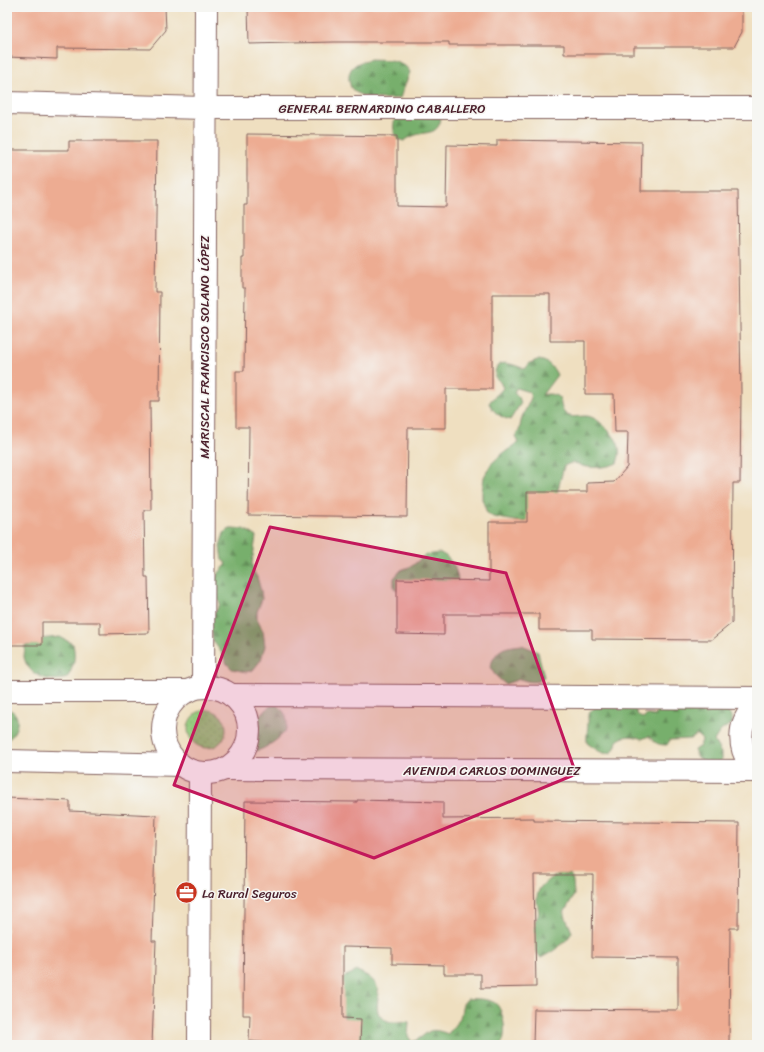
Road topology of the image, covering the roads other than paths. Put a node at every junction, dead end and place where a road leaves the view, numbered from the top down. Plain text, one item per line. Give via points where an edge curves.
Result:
1 (206, 7) edge
2 (7, 103) edge
3 (205, 108) junction
4 (757, 108) edge
5 (196, 689) junction
6 (7, 691) edge
7 (231, 695) junction
8 (757, 698) edge
9 (757, 704) edge
10 (7, 761) edge
11 (191, 769) junction
12 (226, 769) junction
13 (757, 771) edge
14 (199, 1045) edge

1 - 3 main road, MARISCAL FRANCISCO SOLANO LÓPEZ
2 - 3 main road, GENERAL BERNARDINO CABALLERO
3 - 4 main road, GENERAL BERNARDINO CABALLERO
3 - 5 main road, MARISCAL FRANCISCO SOLANO LÓPEZ
5 - 6 main road
5 - 7 main road via 221,689
5 - 11 main road via 180,696 170,705 163,731 165,744 172,756
7 - 8 main road
7 - 12 main road via 241,703 250,727 245,751
9 - 13 main road via 744,721 740,741 744,755
10 - 11 main road
11 - 12 main road via 210,774
11 - 14 main road
12 - 13 main road, AVENIDA CARLOS DOMINGUEZ

